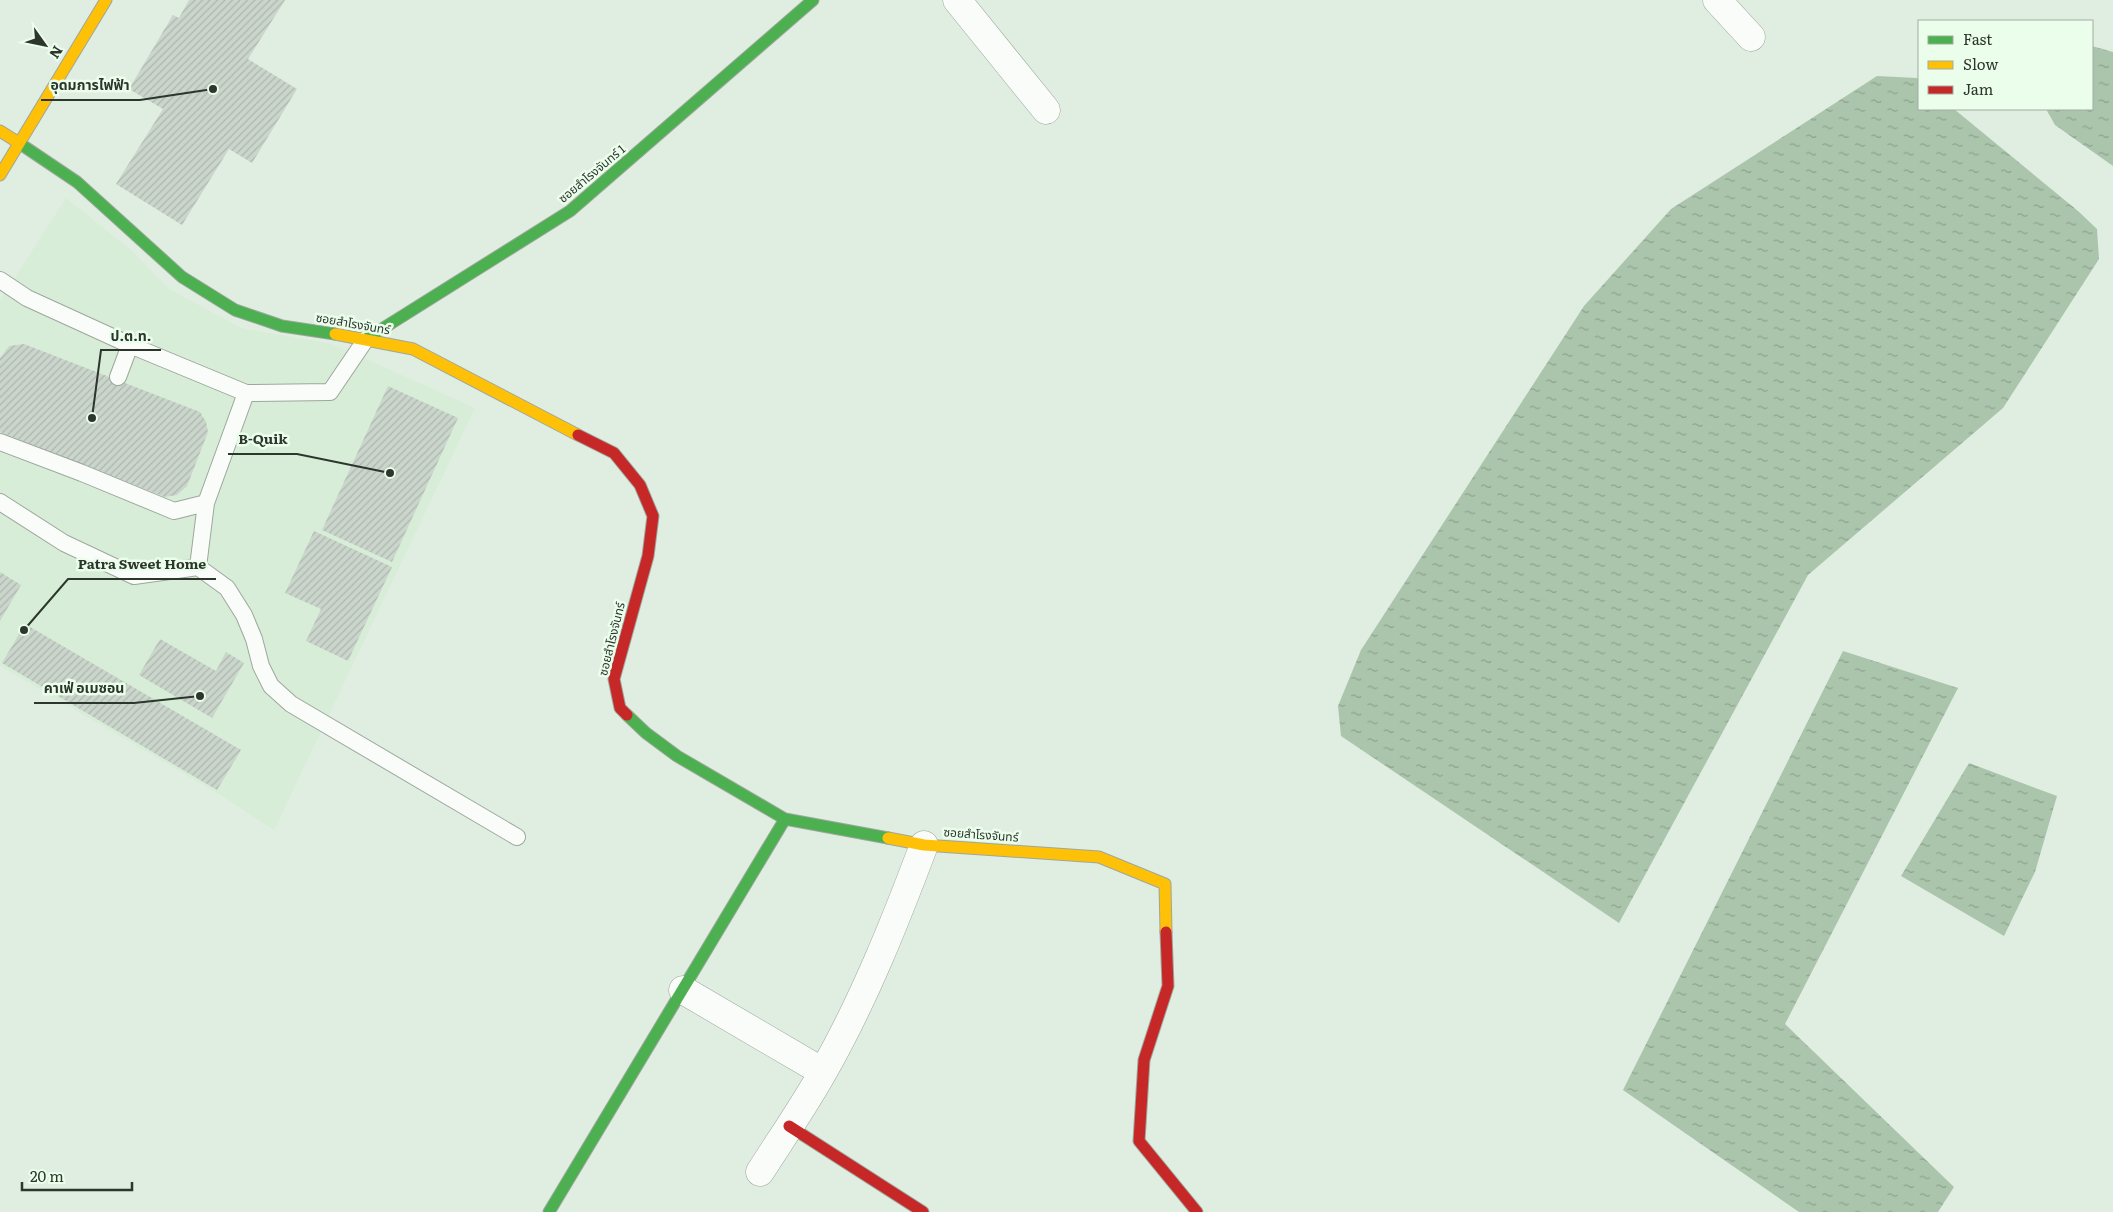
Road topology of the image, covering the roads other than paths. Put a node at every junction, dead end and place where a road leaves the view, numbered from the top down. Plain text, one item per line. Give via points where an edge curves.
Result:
1 (106, 0) edge
2 (813, 0) edge
3 (957, 0) edge
4 (1716, 0) edge
5 (1751, 37) dead end
6 (1046, 110) dead end
7 (0, 131) edge
8 (19, 143) junction
9 (0, 176) edge
10 (0, 280) edge
11 (366, 339) junction
12 (130, 345) junction
13 (118, 377) dead end
14 (246, 393) junction
15 (0, 442) edge
16 (0, 502) edge
17 (206, 503) junction
18 (198, 567) junction
19 (785, 819) junction
20 (517, 837) dead end
21 (924, 845) junction
22 (683, 990) junction
23 (823, 1072) junction
24 (788, 1126) junction
25 (760, 1172) dead end
26 (549, 1212) edge
27 (923, 1212) edge
28 (1197, 1212) edge

1 - 8 main road
2 - 11 main road, ซอยสำโรงจันทร์ 1 via 570,212
3 - 6 street
4 - 5 street
7 - 8 main road, ซอยสำโรงจันทร์
8 - 9 main road
8 - 11 main road, ซอยสำโรงจันทร์ via 77,182 182,277 235,310 282,326
10 - 12 lane via 27,298
11 - 14 lane via 330,392
11 - 19 main road, ซอยสำโรงจันทร์ via 413,349 614,453 640,485 653,516 648,556 614,680 620,708 677,756
12 - 13 lane
12 - 14 lane
14 - 17 lane
15 - 17 lane via 174,511
16 - 18 lane via 64,543 134,576
17 - 18 lane
18 - 20 lane via 227,588 244,615 271,686 291,704
19 - 21 main road, ซอยสำโรงจันทร์
19 - 22 main road
21 - 23 street via 886,942
21 - 28 main road, ซอยสำโรงจันทร์ via 1099,857 1165,884 1168,986 1144,1060 1139,1141
22 - 23 street
22 - 26 main road
23 - 24 street
24 - 25 street
24 - 27 main road

